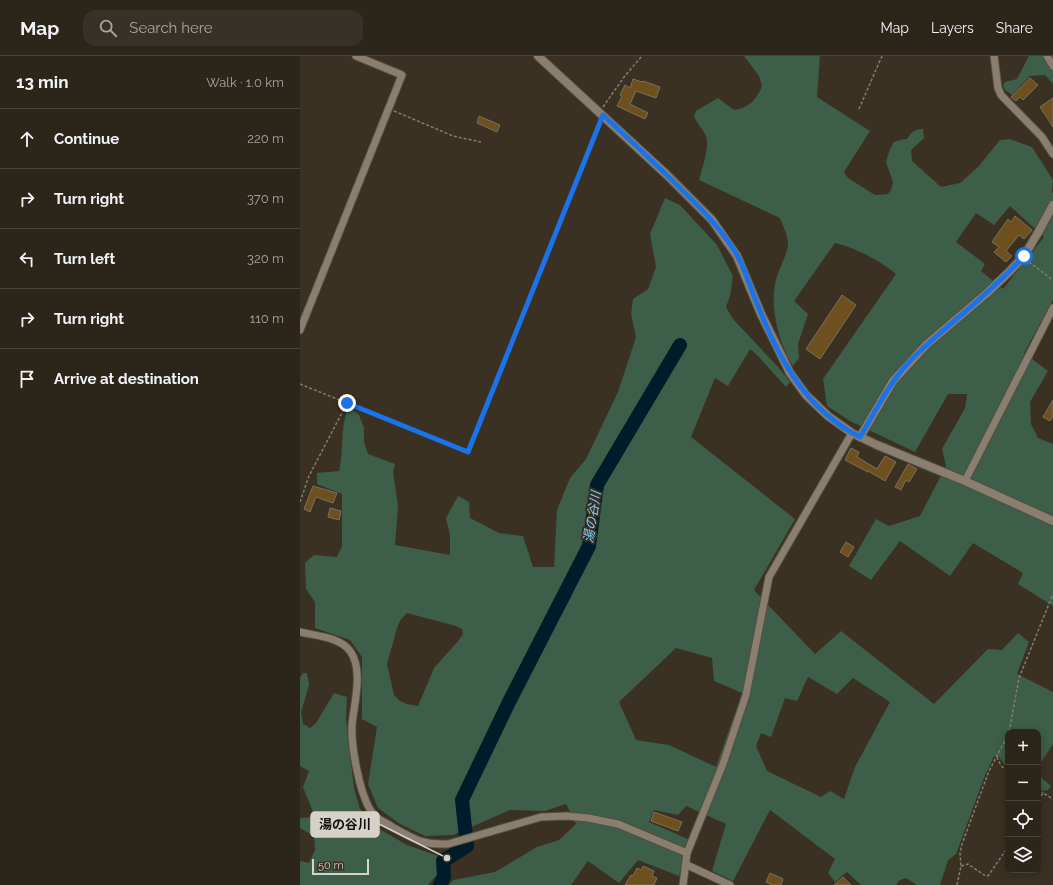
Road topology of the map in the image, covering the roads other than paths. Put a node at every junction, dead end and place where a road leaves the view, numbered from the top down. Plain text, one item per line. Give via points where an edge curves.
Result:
1 (356, 56) edge
2 (538, 56) edge
3 (994, 56) edge
4 (1047, 56) edge
5 (1053, 66) edge
6 (1053, 154) edge
7 (1053, 205) edge
8 (1053, 308) edge
9 (300, 330) edge
10 (852, 433) junction
11 (860, 437) junction
12 (965, 481) junction
13 (1053, 521) edge
14 (300, 632) edge
15 (687, 853) junction
16 (686, 865) junction
17 (684, 885) edge
18 (730, 885) edge

1 - 9 street via 402,75
2 - 10 street via 602,113 712,220 737,256 761,314 790,373 806,395 828,416
3 - 6 street via 1001,95 1042,137
4 - 5 street
7 - 11 street via 1024,256 987,293 926,345 893,381
8 - 12 street
10 - 11 street
10 - 15 street via 769,577 746,695 723,764
11 - 12 street
12 - 13 street
14 - 15 street via 336,640 350,650 358,671 352,727 360,786 367,805 376,817 417,841 432,845 448,844 541,817 566,816 618,824
15 - 16 street
16 - 17 street
16 - 18 street

